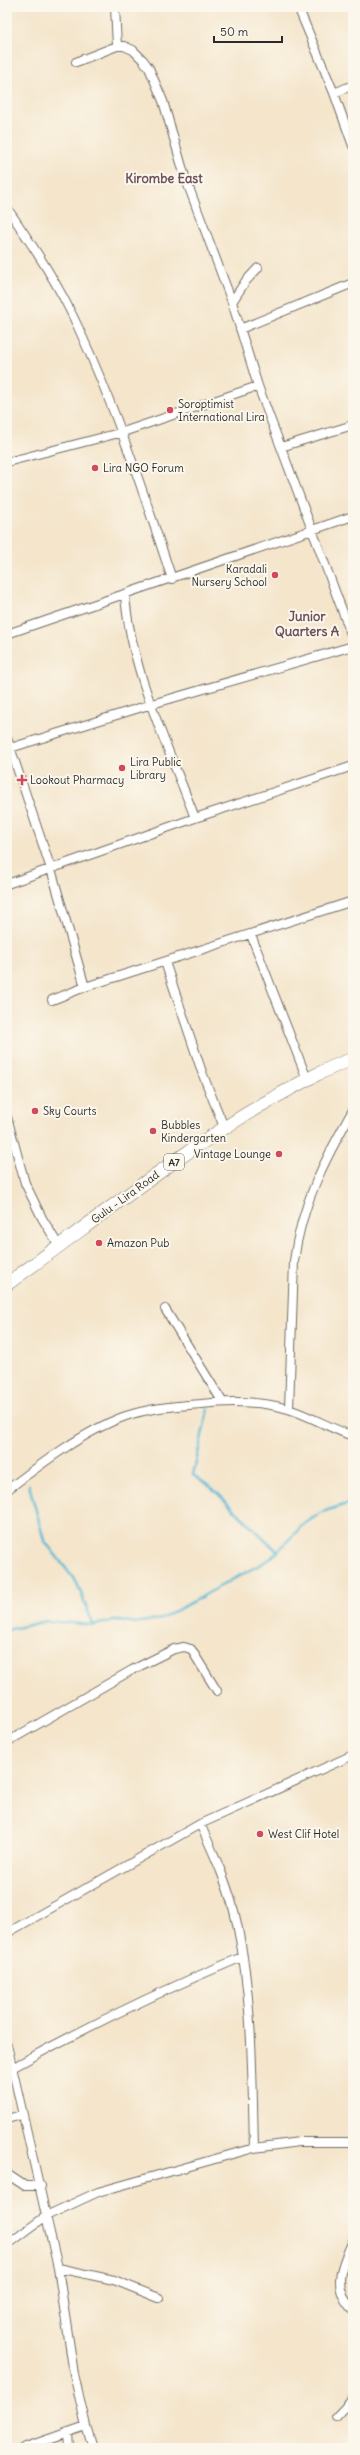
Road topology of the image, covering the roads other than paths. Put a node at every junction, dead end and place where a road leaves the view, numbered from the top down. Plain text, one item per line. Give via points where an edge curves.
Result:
1 (115, 7) edge
2 (298, 7) edge
3 (117, 46) junction
4 (76, 62) dead end
5 (353, 85) edge
6 (334, 93) junction
7 (353, 146) edge
8 (7, 208) edge
9 (258, 268) dead end
10 (353, 284) edge
11 (232, 302) junction
12 (240, 329) junction
13 (258, 386) junction
14 (353, 425) edge
15 (123, 432) junction
16 (281, 447) junction
17 (7, 462) edge
18 (353, 516) edge
19 (313, 530) junction
20 (172, 579) junction
21 (125, 595) junction
22 (7, 634) edge
23 (353, 639) edge
24 (353, 646) edge
25 (152, 704) junction
26 (7, 738) edge
27 (9, 748) edge
28 (353, 766) edge
29 (195, 818) junction
30 (51, 869) junction
31 (7, 884) edge
32 (353, 901) edge
33 (251, 935) junction
34 (165, 962) junction
35 (85, 987) junction
36 (52, 1000) dead end
37 (353, 1059) edge
38 (307, 1079) junction
39 (353, 1110) edge
40 (7, 1117) edge
41 (224, 1127) junction
42 (59, 1246) junction
43 (7, 1284) edge
44 (165, 1309) dead end
45 (222, 1401) junction
46 (289, 1409) junction
47 (353, 1436) edge
48 (7, 1490) edge
49 (217, 1691) dead end
50 (7, 1742) edge
51 (353, 1755) edge
52 (200, 1824) junction
53 (7, 1933) edge
54 (242, 1957) junction
55 (7, 2045) edge
56 (12, 2068) junction
57 (21, 2115) junction
58 (7, 2119) edge
59 (353, 2142) edge
60 (254, 2148) junction
61 (7, 2174) edge
62 (41, 2186) junction
63 (46, 2216) junction
64 (353, 2240) edge
65 (7, 2245) edge
66 (58, 2268) junction
67 (159, 2298) dead end
68 (353, 2310) edge
69 (353, 2399) edge
70 (336, 2417) dead end
71 (86, 2426) junction
72 (68, 2432) junction
73 (23, 2448) edge
74 (69, 2448) edge
75 (93, 2448) edge

1 - 3 street
2 - 6 street
3 - 4 street
3 - 11 street via 133,50 149,68 163,101 185,177 213,257
5 - 6 street
6 - 7 street
8 - 15 street via 36,251 78,326
9 - 11 street
10 - 12 street
11 - 12 street
12 - 13 street
13 - 15 street
13 - 16 street
14 - 16 street
15 - 17 street
15 - 20 street
16 - 19 street
18 - 19 street
19 - 20 street
19 - 23 street
20 - 21 street
21 - 22 street
21 - 25 street via 130,633
24 - 25 street
25 - 27 street
25 - 29 street
26 - 27 street
27 - 30 street
28 - 29 street
29 - 30 street
30 - 31 street
30 - 35 street
32 - 33 street
33 - 34 street
33 - 38 street
34 - 35 street
34 - 41 street via 203,1075
35 - 36 street
37 - 38 main road, Gulu - Lira Road / A7
38 - 41 main road, Gulu - Lira Road / A7
39 - 46 street via 311,1193 297,1237
40 - 42 street via 25,1183
41 - 42 main road, Gulu - Lira Road / A7 via 128,1193
42 - 43 main road, Gulu - Lira Road / A7
44 - 45 street
45 - 46 street
45 - 48 street via 166,1407 123,1417 54,1456
46 - 47 street
49 - 50 street via 191,1649 174,1649 132,1670
51 - 52 street
52 - 53 street
52 - 54 street via 218,1862 230,1898
54 - 56 street via 160,1991 71,2035
54 - 60 street via 250,2009
55 - 56 street
56 - 57 street
57 - 58 street
57 - 62 street
59 - 60 street via 299,2142
60 - 63 street via 98,2192
61 - 62 street via 25,2186
62 - 63 street
63 - 65 street
63 - 66 street
64 - 68 street via 343,2264 339,2290 343,2301
66 - 67 street via 114,2280
66 - 71 street via 74,2374
69 - 70 street
71 - 72 street
71 - 75 street
72 - 73 street
72 - 74 street

